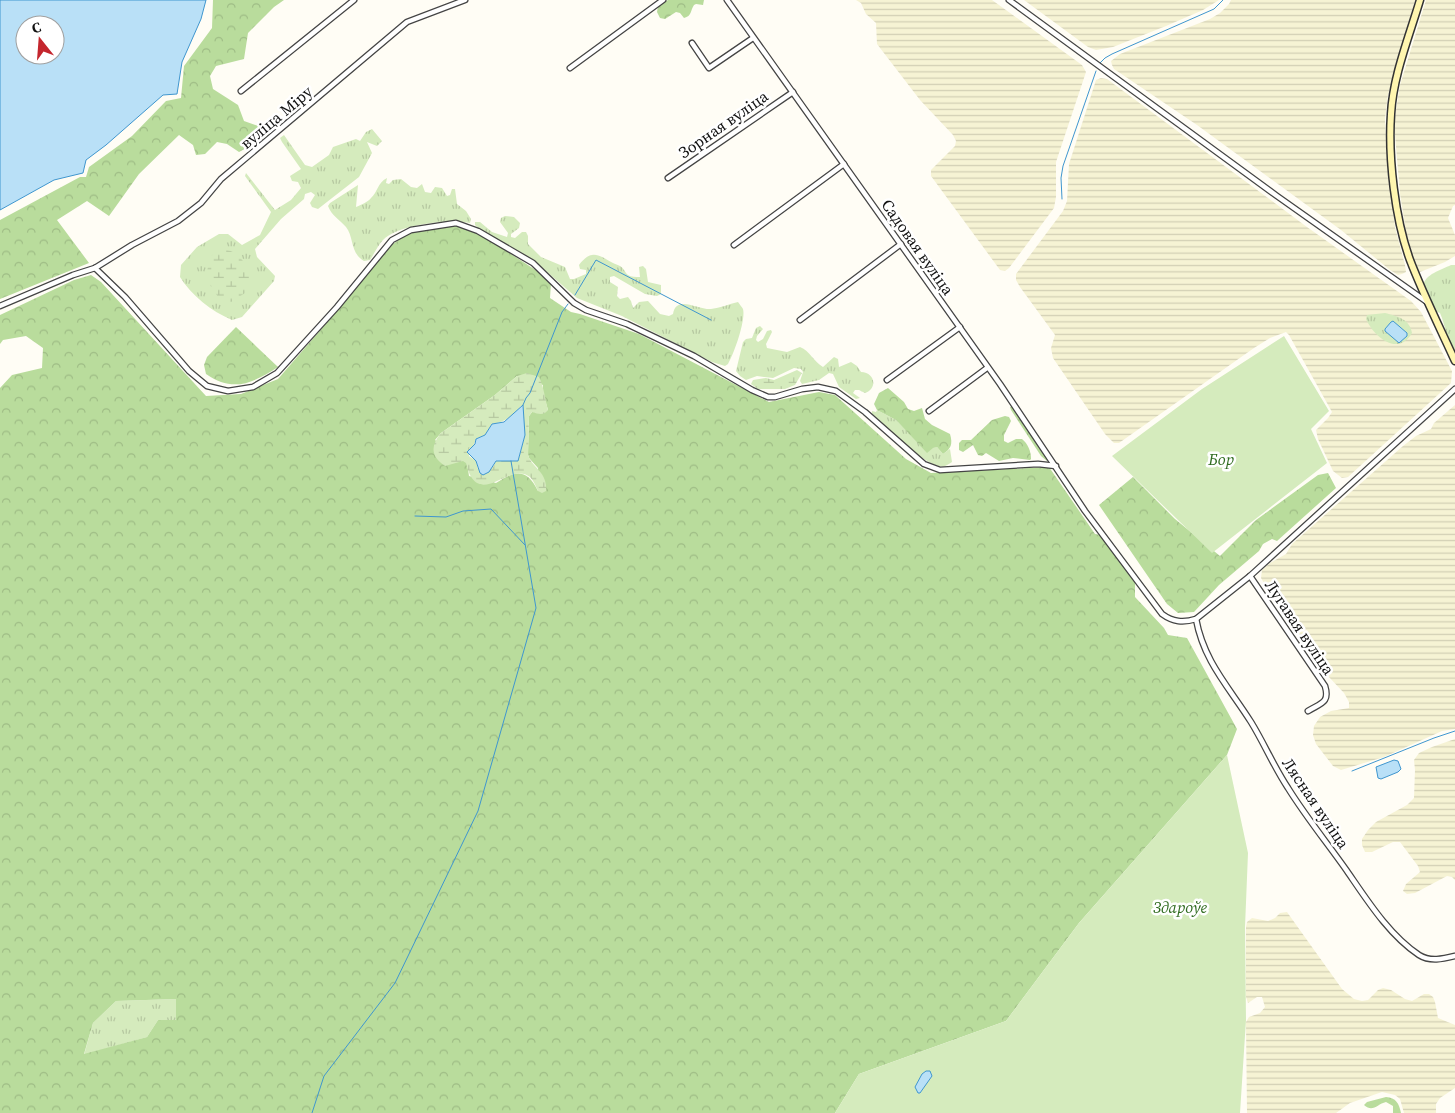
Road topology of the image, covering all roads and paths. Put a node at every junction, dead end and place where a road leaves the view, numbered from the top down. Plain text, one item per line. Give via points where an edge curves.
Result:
1 (354, 0) edge
2 (465, 0) edge
3 (664, 0) edge
4 (726, 0) edge
5 (1009, 0) edge
6 (1420, 0) edge
7 (454, 2) edge
8 (753, 38) junction
9 (692, 43) dead end
10 (570, 68) dead end
11 (241, 91) dead end
12 (792, 92) junction
13 (844, 164) junction
14 (668, 178) dead end
15 (901, 244) junction
16 (734, 245) dead end
17 (95, 268) junction
18 (1420, 284) junction
19 (1412, 290) junction
20 (1428, 303) junction
21 (0, 306) edge
22 (800, 320) dead end
23 (960, 327) junction
24 (1455, 361) edge
25 (988, 368) junction
26 (887, 380) dead end
27 (1455, 389) edge
28 (929, 412) dead end
29 (1056, 466) junction
30 (1250, 576) junction
31 (1196, 619) junction
32 (1308, 711) dead end
33 (1455, 956) edge

1 - 11 street
2 - 7 street, вуліца Міру
3 - 10 street
4 - 8 street, Садовая вуліца
5 - 19 street via 1261,185
6 - 18 street via 1391,114 1395,191 1401,227
7 - 17 street, вуліца Міру via 407,22 221,179 201,203 178,221
8 - 9 street via 709,68
8 - 12 street, Садовая вуліца
12 - 13 street, Садовая вуліца
12 - 14 street, Зорная вуліца
13 - 15 street, Садовая вуліца
13 - 16 street
15 - 22 street
15 - 23 street, Садовая вуліца
17 - 21 street, вуліца Міру
17 - 29 street via 125,297 189,371 207,386 228,391 253,387 277,373 392,240 411,230 456,223 478,231 533,263 574,303 586,310 627,324 686,352 752,390 775,398 802,389 836,390 932,468
18 - 19 street
18 - 20 street
19 - 20 street
20 - 24 street
23 - 25 street, Садовая вуліца
23 - 26 street
25 - 28 street
25 - 29 street, Садовая вуліца
27 - 30 street
29 - 31 street, Садовая вуліца via 1085,511 1162,614 1177,622
30 - 31 street
30 - 32 street, Лугавая вуліца via 1325,686 1326,701
31 - 33 street, Лясная вуліца via 1204,648 1289,791 1367,900 1409,948 1421,956 1431,960

